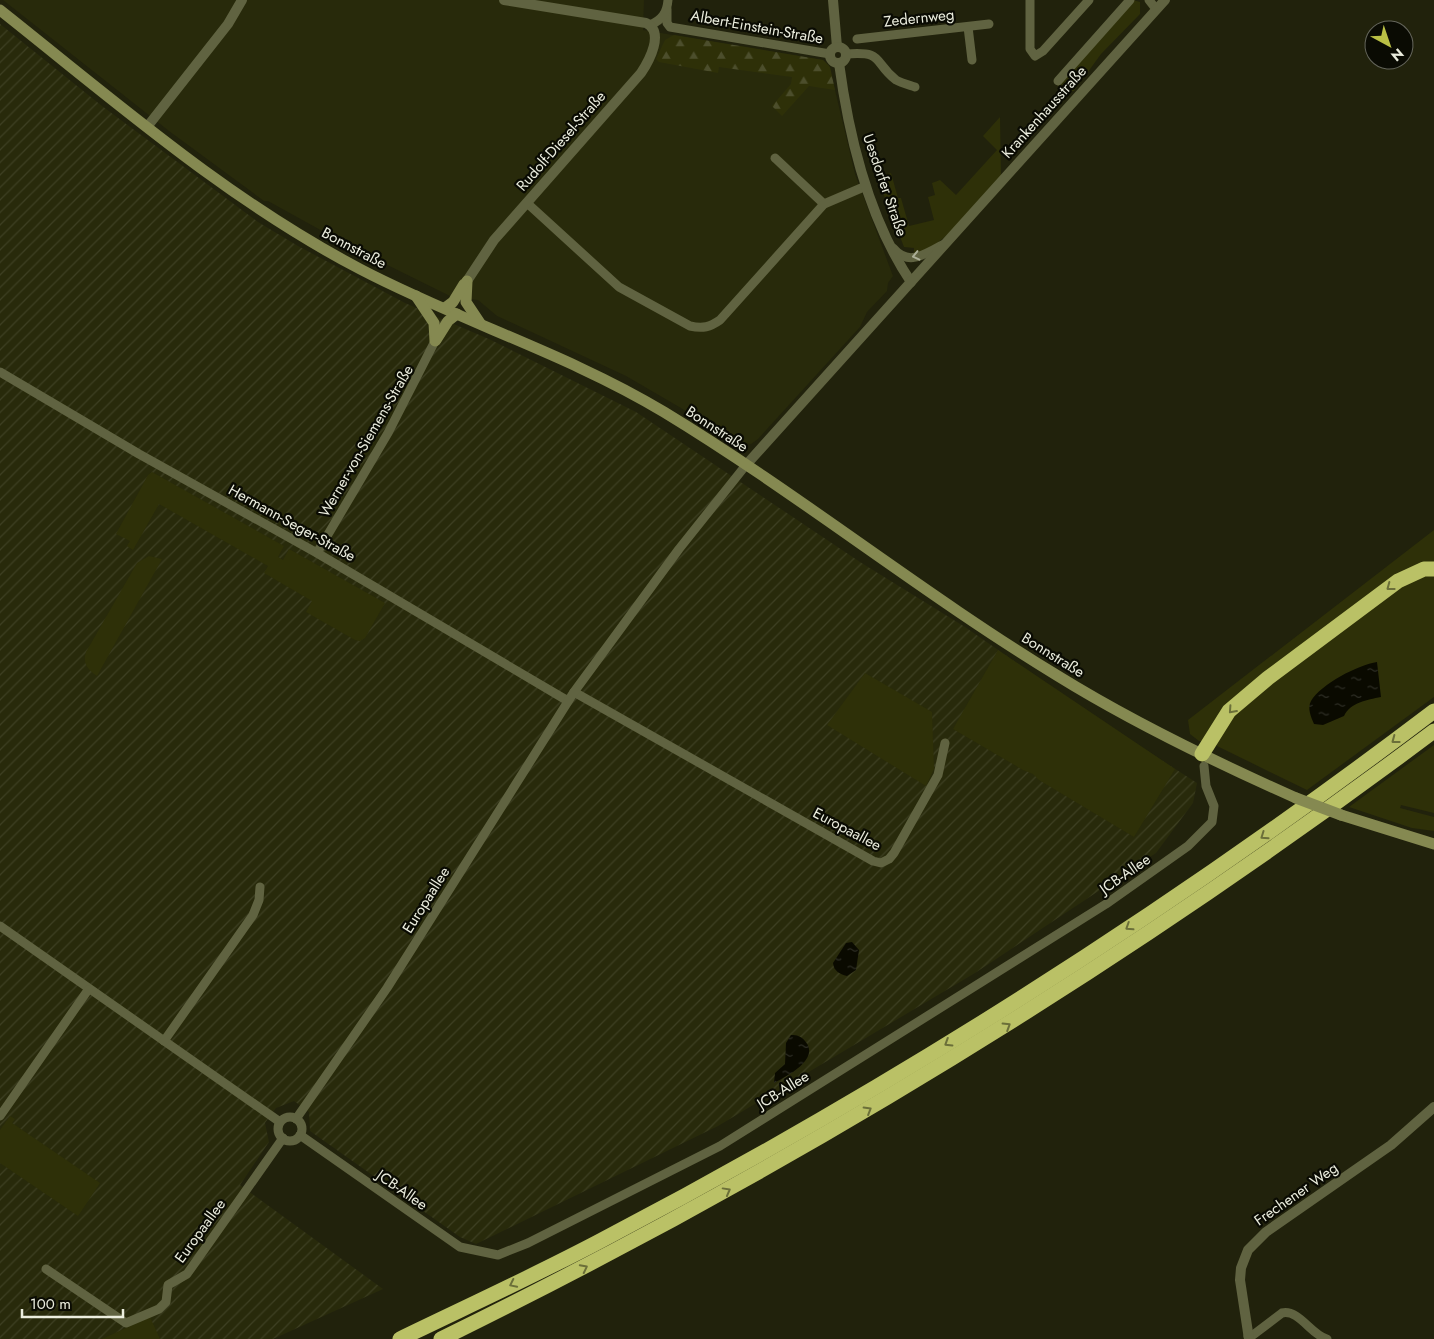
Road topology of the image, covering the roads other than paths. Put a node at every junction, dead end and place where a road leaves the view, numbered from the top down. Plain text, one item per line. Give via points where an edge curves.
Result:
1 (242, 0) edge
2 (504, 0) edge
3 (833, 0) edge
4 (1030, 0) edge
5 (1088, 0) edge
6 (1130, 0) edge
7 (1149, 0) edge
8 (1165, 0) edge
9 (539, 3) edge
10 (668, 4) edge
11 (1156, 9) junction
12 (0, 10) edge
13 (645, 24) junction
14 (989, 24) dead end
15 (968, 27) junction
16 (872, 37) junction
17 (857, 39) dead end
18 (833, 51) junction
19 (870, 55) junction
20 (842, 58) junction
21 (972, 60) dead end
22 (1058, 81) dead end
23 (914, 88) dead end
24 (148, 127) junction
25 (776, 158) dead end
26 (866, 186) junction
27 (527, 203) junction
28 (824, 204) junction
29 (946, 244) junction
30 (890, 245) junction
31 (467, 280) junction
32 (911, 282) junction
33 (415, 294) junction
34 (445, 308) junction
35 (457, 314) junction
36 (481, 324) junction
37 (435, 341) junction
38 (0, 372) edge
39 (746, 466) junction
40 (318, 553) junction
41 (1434, 569) edge
42 (574, 692) junction
43 (568, 701) junction
44 (1434, 711) edge
45 (1434, 731) edge
46 (945, 743) dead end
47 (1203, 760) junction
48 (1434, 844) edge
49 (260, 887) dead end
50 (0, 926) edge
51 (88, 990) junction
52 (164, 1041) junction
53 (1434, 1108) edge
54 (0, 1116) edge
55 (296, 1119) junction
56 (280, 1122) junction
57 (300, 1135) junction
58 (283, 1138) junction
59 (46, 1269) dead end
60 (1249, 1337) edge
61 (400, 1339) edge
62 (442, 1339) edge
63 (1327, 1339) edge

1 - 24 street
2 - 9 street
3 - 18 street
4 - 5 street via 1030,49 1034,55 1043,51
6 - 22 street
7 - 11 street
8 - 11 street, Krankenhausstraße
9 - 13 street
10 - 13 street via 661,19
10 - 18 street, Albert-Einstein-Straße via 667,24 670,27
11 - 29 street, Krankenhausstraße
12 - 24 main road, Bonnstraße
13 - 27 street, Rudolf-Diesel-Straße via 655,33 655,38 644,68
14 - 15 street, Zedernweg
15 - 16 street, Zedernweg
15 - 21 street, Zedernweg
16 - 17 street, Zedernweg
16 - 19 street, Zedernweg
18 - 20 street via 831,60
19 - 20 street
19 - 23 street via 880,61 896,80
20 - 26 street, Uesdorfer Straße via 850,131
24 - 33 main road, Bonnstraße via 229,190 295,233
25 - 28 street
26 - 28 street
26 - 30 street, Uesdorfer Straße
27 - 28 street via 619,287 690,326 700,328 720,320
27 - 31 street, Rudolf-Diesel-Straße via 494,240
29 -> 30 street, Krankenhausstraße via 918,258 899,255
29 - 32 street, Krankenhausstraße
30 - 32 street, Uesdorfer Straße
31 - 34 main road via 454,302
31 - 36 main road via 466,302
32 - 39 street, Krankenhausstraße
33 - 34 main road, Bonnstraße
33 - 37 main road via 434,323
34 - 35 main road, Bonnstraße
35 - 36 main road, Bonnstraße
35 - 37 main road via 448,321
36 - 39 main road, Bonnstraße via 633,393
37 - 40 street, Werner-von-Siemens-Straße via 388,433
38 - 40 street, Hermann-Seger-Straße via 139,454
39 - 42 street, Europaallee via 679,549
39 - 47 main road, Bonnstraße via 1056,675
40 - 43 street, Hermann-Seger-Straße
41 -> 47 highway via 1398,581 1268,678 1229,711
42 - 43 street, Europaallee
42 - 46 street, Europaallee via 881,863 894,853 938,775
43 - 55 street, Europaallee via 383,994
44 -> 61 highway via 1187,889 914,1064 664,1207
62 -> 45 highway via 720,1195 939,1068 1170,920 1297,833
47 - 48 main road, Bonnstraße, bridge via 1342,815
47 - 57 street, JCB-Allee via 1206,786 1214,806 1212,822 1188,846 1106,904 720,1146 513,1249 498,1255 460,1247
49 - 52 street via 253,915
50 - 51 street
51 - 52 street
51 - 54 street
52 - 56 street
53 - 60 street, Frechener Weg via 1391,1145 1256,1241 1244,1258 1240,1280
55 - 56 street via 288,1117
55 - 57 street via 301,1124
56 - 58 street via 278,1128
57 - 58 street via 292,1140
58 - 59 street, Europaallee via 187,1274 168,1285 166,1302 159,1310 126,1323
60 - 63 street via 1287,1312 1315,1334

